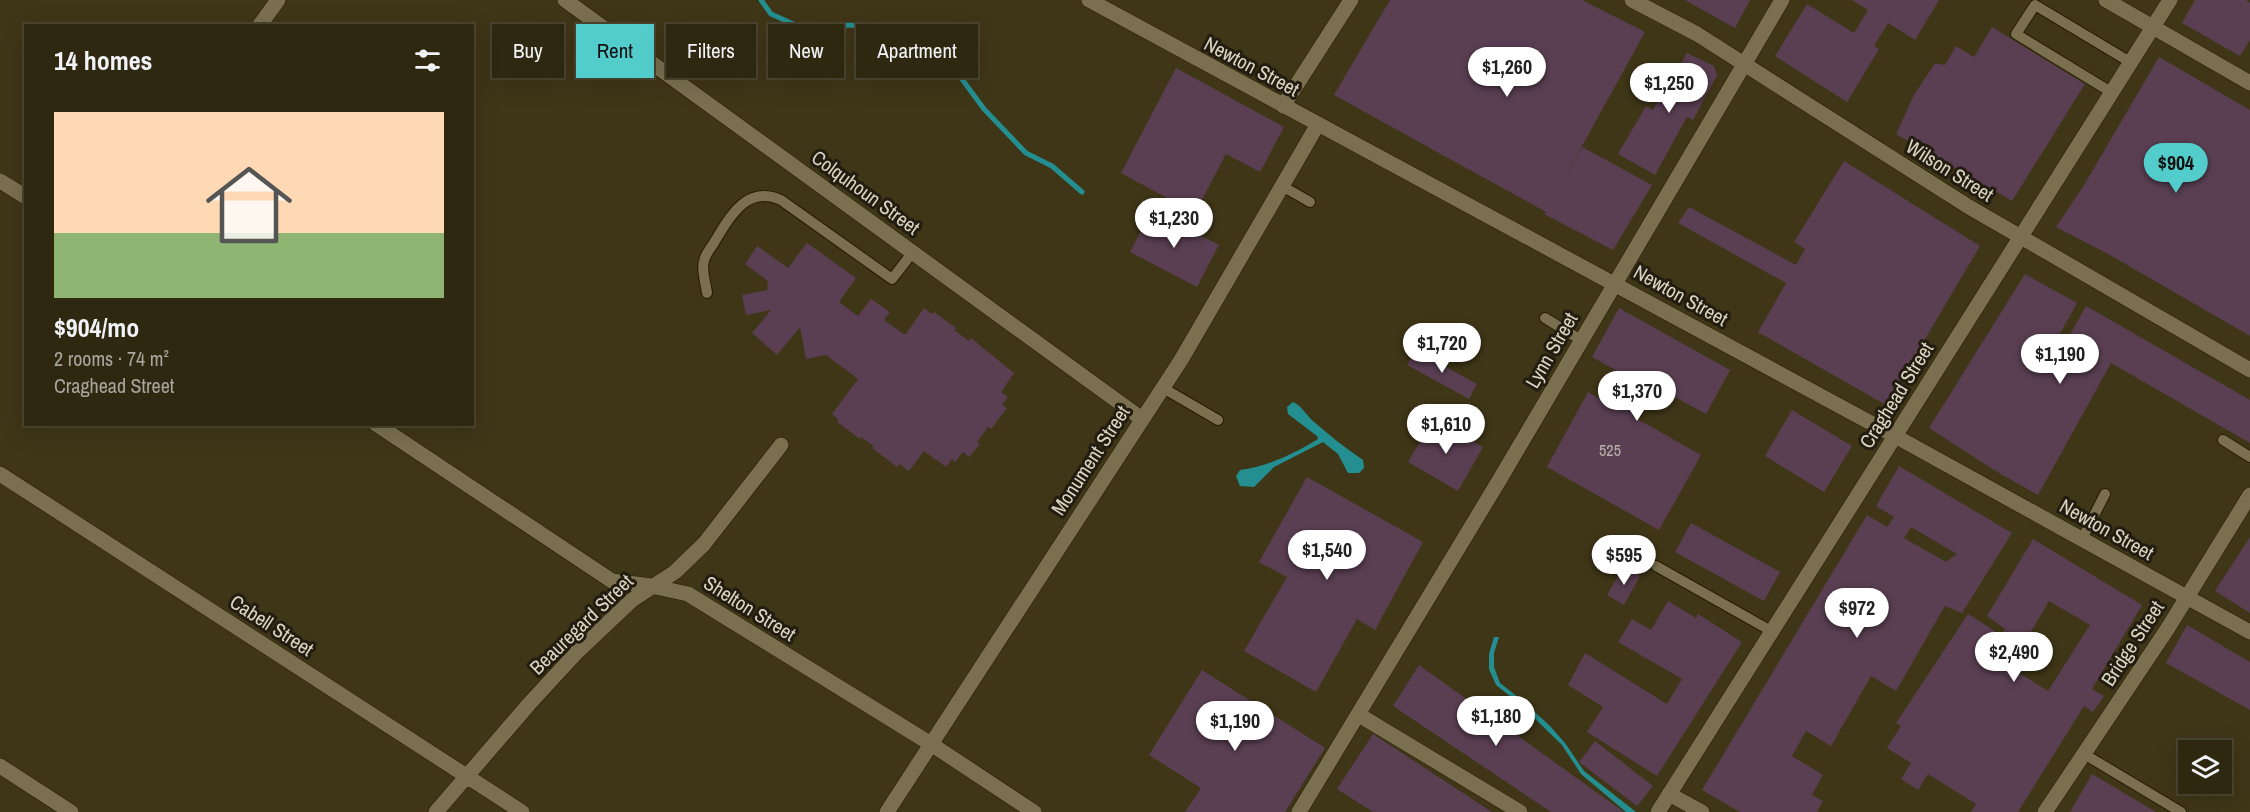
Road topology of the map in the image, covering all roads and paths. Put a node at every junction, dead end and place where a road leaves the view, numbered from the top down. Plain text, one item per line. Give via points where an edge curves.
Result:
1 (278, 0) edge
2 (565, 0) edge
3 (1089, 0) edge
4 (1351, 0) edge
5 (1632, 0) edge
6 (1782, 0) edge
7 (2106, 0) edge
8 (2170, 0) edge
9 (260, 24) edge
10 (2151, 28) junction
11 (2130, 62) junction
12 (1744, 64) junction
13 (2250, 83) edge
14 (2111, 92) junction
15 (1283, 106) junction
16 (1318, 124) junction
17 (0, 181) edge
18 (1282, 186) junction
19 (24, 196) edge
20 (1310, 202) dead end
21 (2021, 237) junction
22 (913, 252) junction
23 (1614, 283) junction
24 (707, 293) dead end
25 (1545, 318) dead end
26 (1581, 340) junction
27 (2250, 370) edge
28 (1163, 388) junction
29 (1142, 419) junction
30 (1218, 420) dead end
31 (379, 426) edge
32 (1895, 436) junction
33 (2223, 440) dead end
34 (781, 445) dead end
35 (2250, 457) edge
36 (0, 474) edge
37 (2105, 494) dead end
38 (2250, 495) edge
39 (2082, 539) junction
40 (1656, 566) dead end
41 (651, 586) junction
42 (2187, 598) junction
43 (1773, 632) junction
44 (2250, 632) edge
45 (1359, 715) junction
46 (931, 744) junction
47 (2084, 754) junction
48 (0, 766) edge
49 (466, 776) junction
50 (1669, 794) junction
51 (71, 812) edge
52 (436, 812) edge
53 (522, 812) edge
54 (887, 812) edge
55 (1034, 812) edge
56 (1299, 812) edge
57 (1520, 812) edge
58 (1658, 812) edge
59 (1702, 812) edge
60 (2045, 812) edge
61 (2181, 812) edge

1 - 9 street
2 - 22 street, Colquhoun Street
3 - 15 street, Newton Street
4 - 15 street
5 - 12 street, Wilson Street
6 - 12 street, Lynn Street
7 - 10 street
8 - 10 street, Craghead Street
10 - 11 street, Craghead Street
10 - 13 street
11 - 14 street, Craghead Street
11 - 14 lane via 2034,4 2016,34
12 - 21 street, Wilson Street
12 - 23 street, Lynn Street
14 - 21 street, Craghead Street
15 - 16 street, Newton Street
16 - 18 street, Monument Street
16 - 23 street, Newton Street
17 - 19 street
18 - 20 lane
18 - 28 street, Monument Street
21 - 27 street, Wilson Street
21 - 32 street, Craghead Street
22 - 24 lane via 892,279 781,200 760,195 731,215 703,262
22 - 29 street, Colquhoun Street
23 - 26 street, Lynn Street
23 - 32 street, Newton Street
25 - 26 lane
26 - 45 street, Lynn Street
28 - 29 street, Monument Street
28 - 30 lane
29 - 46 street, Monument Street
31 - 41 street, Shelton Street via 612,581
32 - 39 street, Newton Street
32 - 43 street, Craghead Street
33 - 35 lane
34 - 41 street, Beauregard Street via 704,544 675,572
36 - 49 street, Cabell Street
37 - 39 lane
38 - 42 street, Bridge Street
39 - 42 street, Newton Street
40 - 43 lane
41 - 46 street, Shelton Street via 688,594
41 - 49 street, Beauregard Street via 577,652
42 - 44 street, Newton Street
42 - 47 street, Bridge Street
43 - 50 street, Craghead Street
45 - 56 street, Lynn Street
45 - 57 street
46 - 54 street, Monument Street
46 - 55 street, Shelton Street
47 - 60 street, Bridge Street
47 - 61 lane
48 - 51 street
49 - 52 street, Beauregard Street
49 - 53 street, Cabell Street
50 - 58 street, Craghead Street
50 - 59 street

